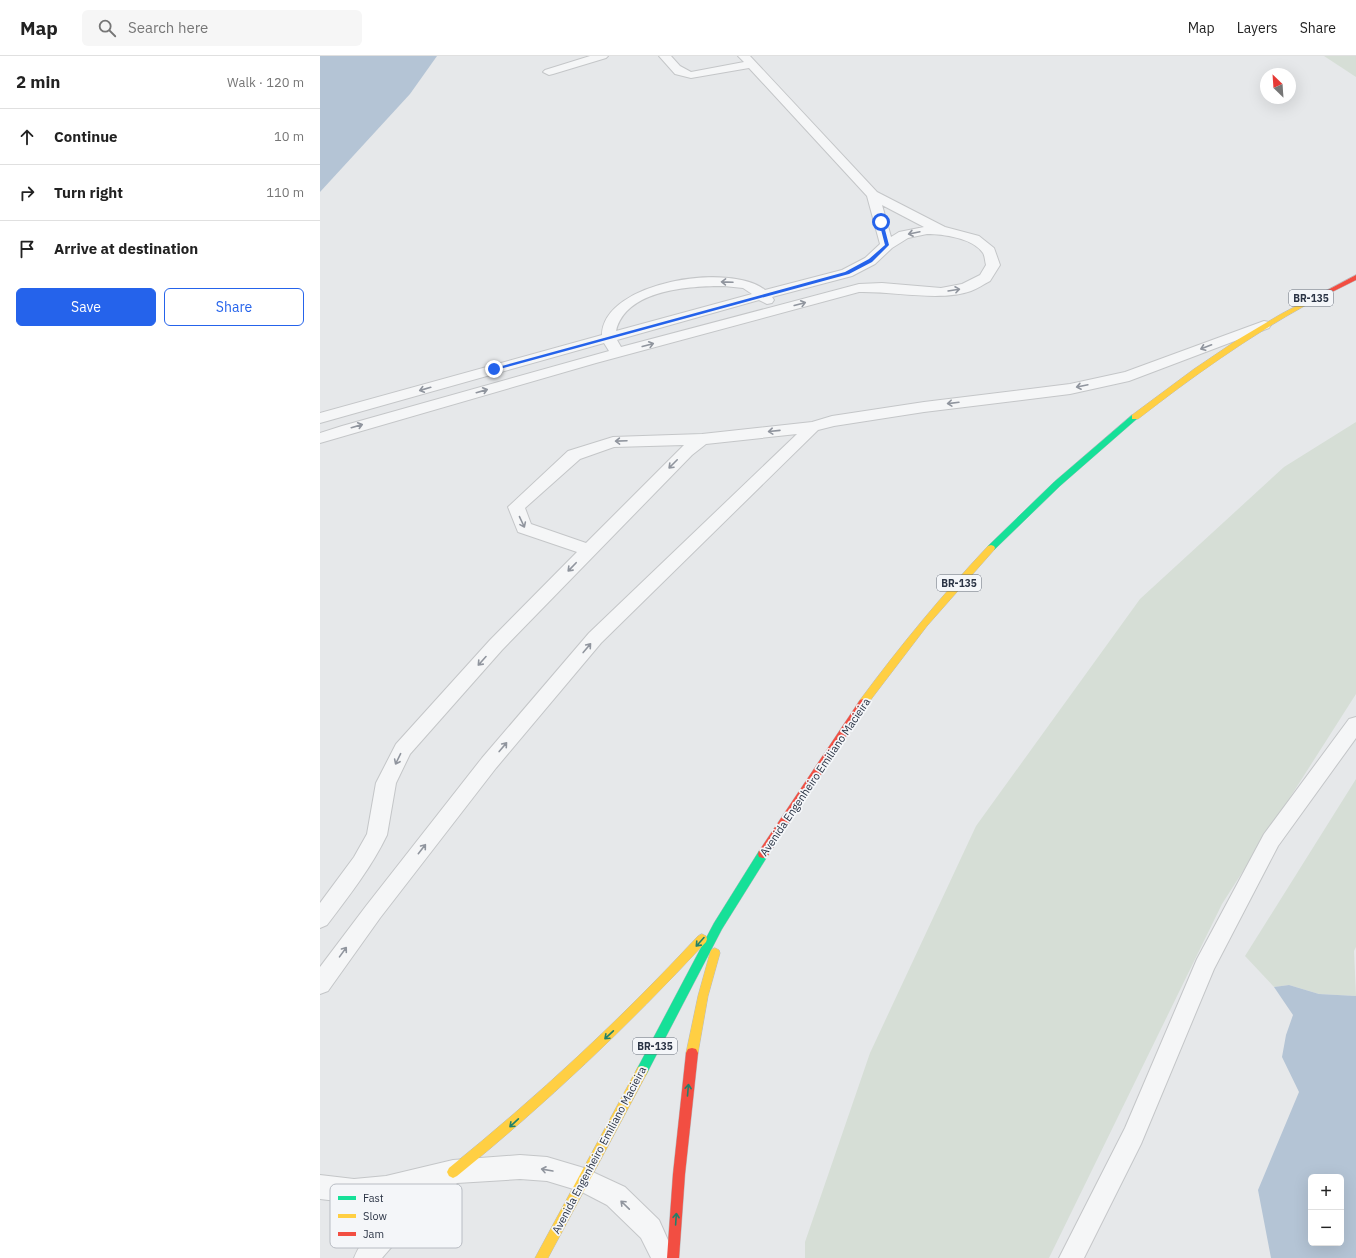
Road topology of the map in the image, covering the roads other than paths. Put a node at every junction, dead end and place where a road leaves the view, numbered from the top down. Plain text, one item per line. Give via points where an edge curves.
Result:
1 (602, 56) edge
2 (665, 56) edge
3 (748, 60) edge
4 (549, 72) dead end
5 (872, 195) junction
6 (942, 230) junction
7 (887, 245) junction
8 (1356, 277) edge
9 (763, 295) junction
10 (775, 310) junction
11 (1268, 323) junction
12 (608, 338) junction
13 (618, 353) junction
14 (320, 418) edge
15 (813, 427) junction
16 (320, 438) edge
17 (702, 439) junction
18 (589, 550) junction
19 (1356, 724) edge
20 (726, 913) junction
21 (320, 919) edge
22 (320, 984) edge
23 (453, 1172) junction
24 (584, 1180) junction
25 (403, 1184) edge
26 (440, 1184) edge
27 (320, 1187) edge
28 (330, 1188) edge
29 (374, 1248) edge
30 (366, 1258) edge
31 (542, 1258) edge
32 (664, 1258) edge
33 (673, 1258) edge
34 (1071, 1258) edge

1 - 4 lane
2 - 3 lane via 676,71 691,75
3 - 5 lane
5 - 6 lane
5 - 7 lane
6 -> 7 lane via 904,235
10 -> 6 lane via 859,288 882,287 941,292 966,288 985,278 993,265 989,251 974,239
7 - 9 lane via 870,260 847,273
8 - 11 highway, Avenida Engenheiro Emiliano Macieira / BR-135
9 - 10 lane
9 - 12 lane
9 -> 12 lane via 750,286 730,282 679,284 662,288 638,297 620,310 609,326
13 -> 10 lane
11 -> 15 lane via 1129,376 1070,388 832,421
11 - 20 highway, Avenida Engenheiro Emiliano Macieira / BR-135 via 1199,369 1118,431 1050,489 968,573 909,641 844,729
12 - 13 lane
12 -> 14 lane
16 -> 13 lane via 354,426
15 -> 17 lane
22 -> 15 lane via 489,763 595,638
17 -> 18 lane via 686,451
17 -> 18 lane via 613,442 574,455 516,507 524,528
18 -> 21 lane via 496,645 403,749 386,784 377,835 361,863
19 - 34 lane via 1271,840 1205,966 1133,1136
20 -> 23 highway via 656,992 508,1129
20 - 24 highway, Avenida Engenheiro Emiliano Macieira / BR-135
33 -> 20 highway via 691,1058 703,996
24 -> 23 lane via 547,1169
23 - 25 lane
23 - 26 lane
24 - 31 highway, Avenida Engenheiro Emiliano Macieira / BR-135
32 -> 24 lane via 650,1229 616,1196
27 - 28 lane
29 - 30 lane

